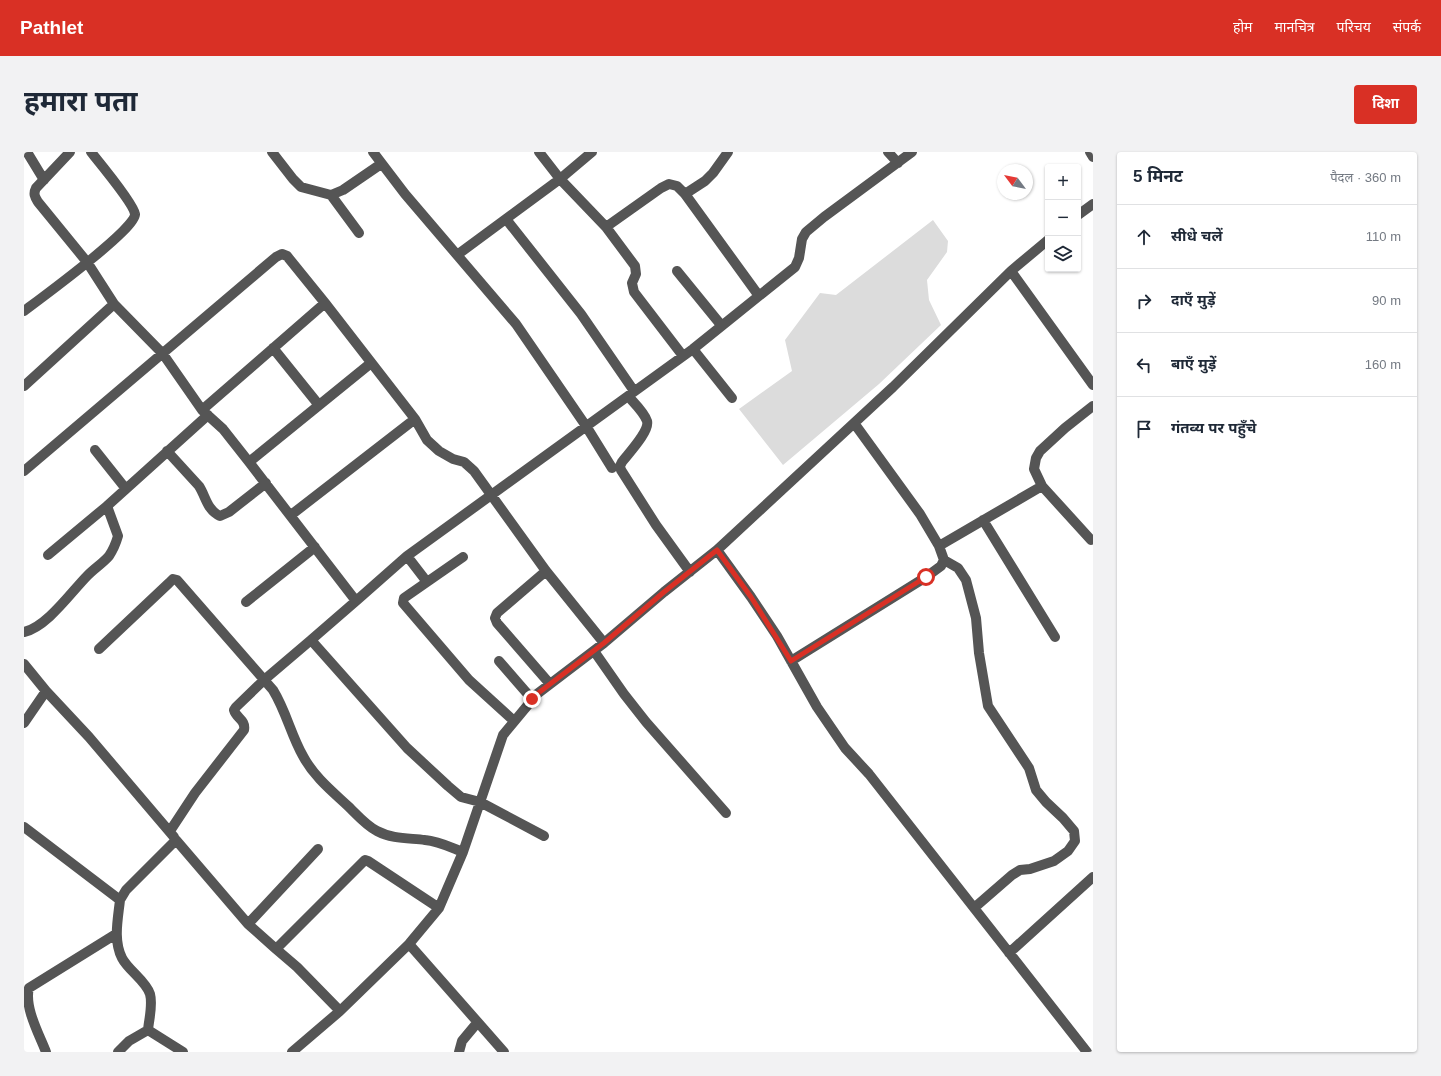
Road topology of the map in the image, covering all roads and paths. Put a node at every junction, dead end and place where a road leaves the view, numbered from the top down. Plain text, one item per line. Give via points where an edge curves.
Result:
1 (70, 152) edge
2 (91, 152) edge
3 (272, 152) edge
4 (374, 152) edge
5 (539, 152) edge
6 (592, 152) edge
7 (728, 152) edge
8 (888, 152) edge
9 (912, 152) edge
10 (1090, 152) edge
11 (1093, 157) edge
12 (27, 159) edge
13 (898, 162) junction
14 (381, 164) junction
15 (560, 179) junction
16 (44, 180) junction
17 (685, 194) junction
18 (331, 195) junction
19 (1093, 204) edge
20 (1081, 213) edge
21 (506, 219) junction
22 (606, 227) junction
23 (359, 233) dead end
24 (1045, 243) edge
25 (457, 255) junction
26 (87, 262) junction
27 (677, 271) dead end
28 (1011, 271) junction
29 (759, 296) junction
30 (325, 303) junction
31 (114, 304) junction
32 (24, 311) edge
33 (721, 325) junction
34 (273, 348) junction
35 (693, 349) junction
36 (162, 354) junction
37 (683, 356) junction
38 (371, 363) junction
39 (1093, 384) edge
40 (24, 386) edge
41 (631, 394) junction
42 (732, 398) dead end
43 (318, 404) junction
44 (1093, 406) edge
45 (205, 412) junction
46 (414, 419) junction
47 (854, 423) junction
48 (586, 426) junction
49 (95, 450) dead end
50 (167, 451) junction
51 (249, 462) junction
52 (612, 468) dead end
53 (24, 471) edge
54 (266, 483) junction
55 (1042, 486) junction
56 (126, 489) junction
57 (492, 495) junction
58 (107, 506) junction
59 (291, 515) junction
60 (983, 520) junction
61 (1091, 540) dead end
62 (939, 546) junction
63 (315, 547) junction
64 (717, 550) junction
65 (48, 555) dead end
66 (407, 556) junction
67 (464, 557) dead end
68 (944, 560) junction
69 (546, 571) junction
70 (690, 572) junction
71 (427, 582) junction
72 (356, 601) junction
73 (246, 602) dead end
74 (24, 632) edge
75 (1055, 637) dead end
76 (311, 640) junction
77 (604, 643) junction
78 (99, 649) dead end
79 (594, 651) junction
80 (791, 661) junction
81 (499, 662) dead end
82 (24, 664) edge
83 (264, 680) junction
84 (550, 684) junction
85 (46, 692) junction
86 (532, 699) junction
87 (514, 721) junction
88 (24, 723) edge
89 (480, 802) junction
90 (726, 813) dead end
91 (24, 827) edge
92 (170, 831) junction
93 (544, 836) dead end
94 (176, 840) junction
95 (318, 849) dead end
96 (463, 852) junction
97 (1093, 876) edge
98 (120, 900) junction
99 (439, 908) junction
100 (974, 908) junction
101 (248, 924) junction
102 (116, 934) junction
103 (409, 944) junction
104 (276, 949) junction
105 (1009, 953) junction
106 (340, 1011) junction
107 (477, 1023) junction
108 (148, 1030) junction
109 (120, 1051) edge
110 (46, 1052) edge
111 (183, 1052) edge
112 (292, 1052) edge
113 (459, 1052) edge
114 (504, 1052) edge
115 (1087, 1052) edge

1 - 16 street
2 - 26 street via 131,204 135,214 134,220 120,235
3 - 18 street via 302,187
4 - 14 street
5 - 15 street
6 - 15 street
7 - 17 street via 705,181
8 - 13 street
9 - 13 street
10 - 11 street
12 - 16 street
13 - 29 street via 806,232 794,267
14 - 18 street via 343,190
14 - 25 street
15 - 21 street
15 - 22 street
16 - 26 street via 36,188 34,197
17 - 22 street via 676,186 669,184
17 - 29 street
18 - 23 street
19 - 20 street
21 - 25 street
21 - 41 street via 581,314
22 - 37 street via 635,266 636,274 632,283 634,292
24 - 28 street
25 - 48 street via 516,324
26 - 31 street
26 - 32 street
27 - 33 street
28 - 39 street
28 - 47 street
29 - 33 street
30 - 34 street
30 - 36 street via 287,256 282,254
30 - 38 street
31 - 36 street
31 - 40 street
33 - 35 street
34 - 43 street
34 - 45 street
35 - 37 street
35 - 42 street
36 - 45 street
36 - 53 street
37 - 41 street
38 - 43 street
38 - 46 street
41 - 48 street
41 - 70 street via 648,423 622,462 621,470
43 - 51 street
44 - 55 street via 1040,450 1034,469
45 - 50 street
45 - 51 street via 223,429
46 - 57 street via 427,440 452,459 464,462
46 - 59 street
47 - 62 street via 920,514
47 - 64 street
48 - 52 street
48 - 57 street
49 - 56 street
50 - 54 street via 199,486 210,508 220,516
50 - 56 street
51 - 54 street
54 - 59 street
55 - 60 street
55 - 61 street
56 - 58 street
57 - 66 street
57 - 69 street
58 - 65 street
58 - 74 street via 118,536 111,553 46,620 32,631
59 - 63 street
60 - 62 street
60 - 75 street
62 - 68 street
63 - 72 street
63 - 73 street
64 - 70 street
64 - 80 street via 751,597
66 - 71 street
66 - 72 street
67 - 71 street
68 - 80 street via 941,566 926,577
68 - 100 street via 958,568 966,580 976,618 988,706 1029,768 1036,790 1074,831 1075,841 1068,851 1054,861 1020,870 1012,875
69 - 77 street
69 - 84 street via 497,613 495,618
70 - 77 street
71 - 87 street via 404,598 403,603 469,680
72 - 76 street
76 - 83 street
76 - 89 street via 407,748 442,782 461,797
77 - 79 street
78 - 83 street via 169,582 177,580
79 - 84 street
79 - 90 street via 646,722
80 - 100 street via 817,707 845,748 869,774
81 - 86 street
82 - 85 street
83 - 92 street via 234,710 244,723 244,730 195,793
83 - 96 street via 281,704 308,765 334,794 367,824 378,832 390,836 439,842
84 - 86 street
85 - 88 street
85 - 92 street via 89,737
86 - 87 street
87 - 89 street via 503,734
89 - 93 street
89 - 96 street
91 - 98 street
92 - 94 street
94 - 98 street via 126,890
94 - 101 street
95 - 101 street
96 - 99 street
97 - 105 street
98 - 102 street
99 - 103 street
99 - 104 street via 365,860
100 - 105 street
101 - 104 street
102 - 108 street via 122,957 150,993
102 - 110 street via 29,988 26,1004
103 - 106 street
103 - 107 street
104 - 106 street
105 - 115 street
106 - 112 street
107 - 113 street via 462,1041
107 - 114 street
108 - 109 street via 129,1041
108 - 111 street

